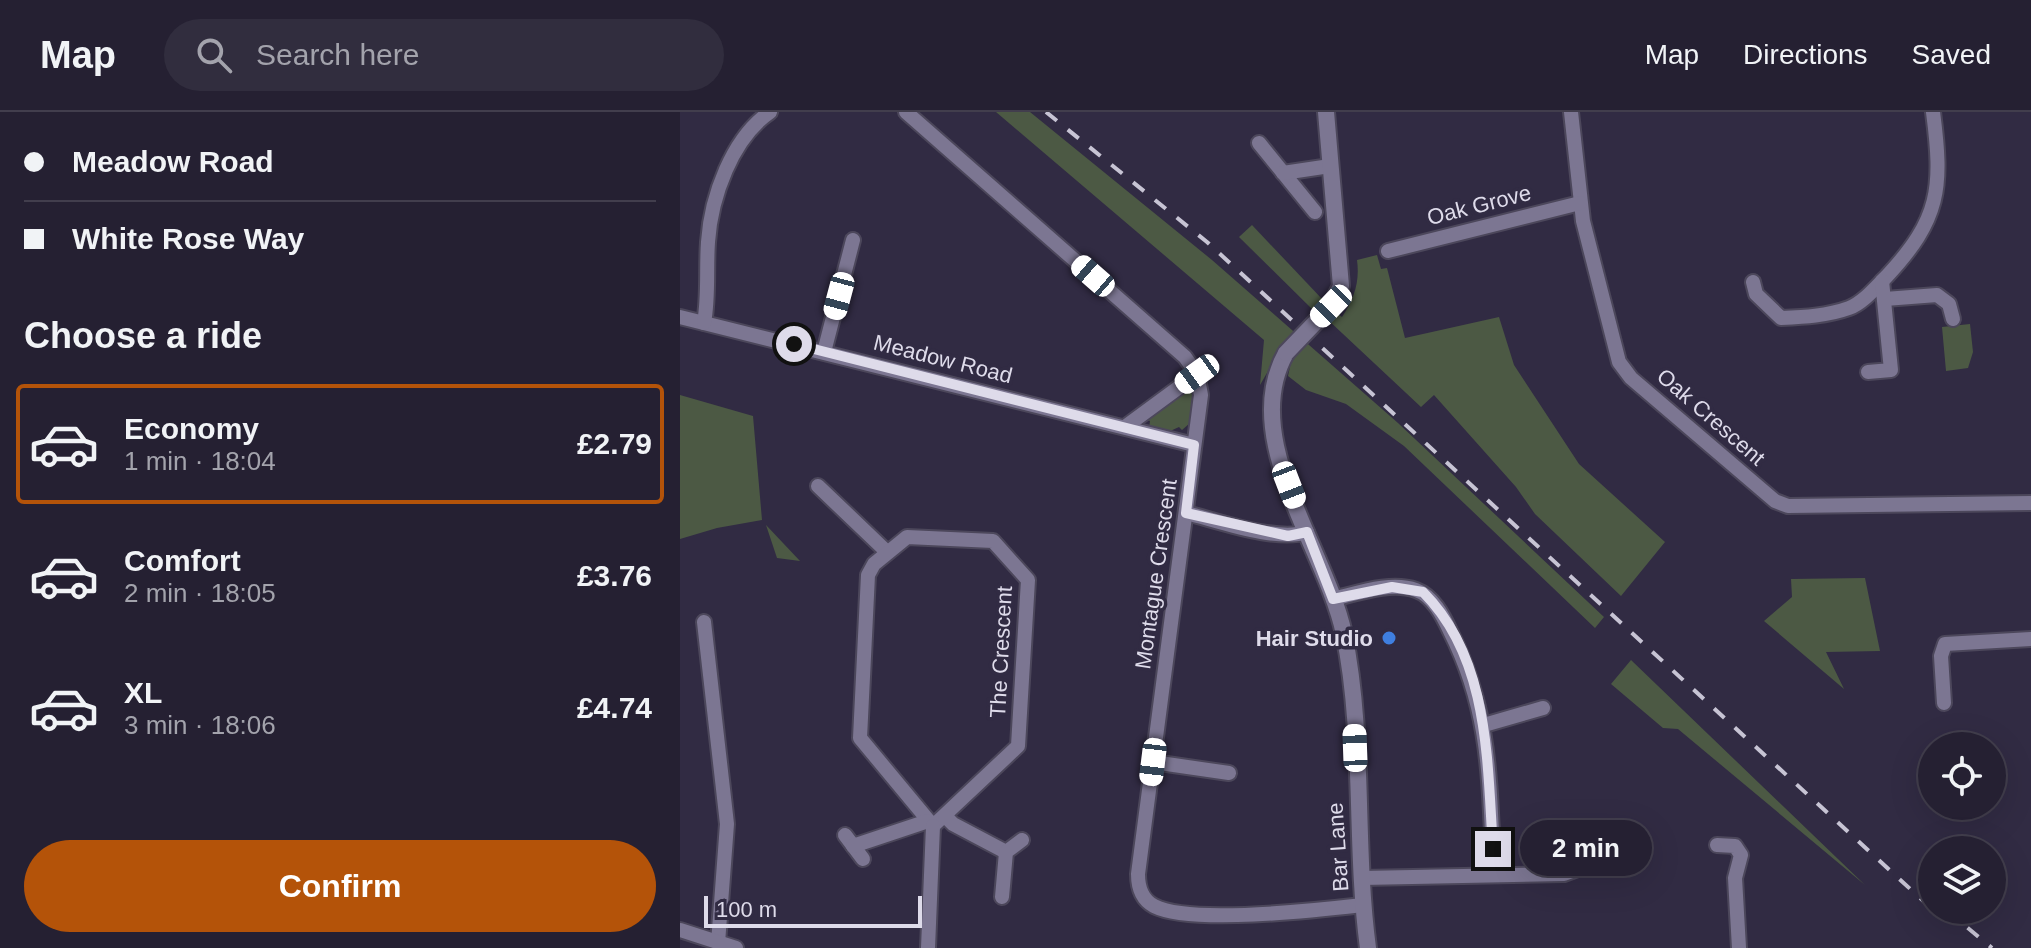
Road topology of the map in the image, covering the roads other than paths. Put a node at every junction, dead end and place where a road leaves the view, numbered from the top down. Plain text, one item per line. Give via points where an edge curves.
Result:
1 (770, 112) edge
2 (906, 112) edge
3 (1326, 112) edge
4 (1571, 112) edge
5 (1933, 112) edge
6 (1259, 143) dead end
7 (1330, 166) junction
8 (1283, 173) junction
9 (1580, 203) junction
10 (1315, 212) dead end
11 (853, 240) dead end
12 (1388, 251) dead end
13 (1882, 281) junction
14 (1753, 282) dead end
15 (1885, 299) junction
16 (680, 317) edge
17 (1953, 319) dead end
18 (704, 323) junction
19 (824, 352) junction
20 (1908, 368) dead end
21 (1891, 370) junction
22 (1868, 372) dead end
23 (1197, 374) junction
24 (1125, 427) junction
25 (1194, 445) junction
26 (818, 486) dead end
27 (2031, 503) edge
28 (1186, 513) junction
29 (1307, 532) junction
30 (887, 552) junction
31 (1333, 599) junction
32 (704, 622) dead end
33 (2031, 639) edge
34 (1944, 703) dead end
35 (1543, 708) dead end
36 (1484, 725) junction
37 (1153, 762) junction
38 (1229, 773) dead end
39 (945, 816) junction
40 (930, 824) junction
41 (1631, 837) dead end
42 (1022, 840) dead end
43 (1717, 845) dead end
44 (1006, 852) junction
45 (863, 859) dead end
46 (1494, 875) junction
47 (1362, 878) junction
48 (1002, 897) dead end
49 (1363, 905) junction
50 (680, 930) edge
51 (718, 943) junction
52 (736, 948) edge
53 (928, 948) edge
54 (1368, 948) edge
55 (1739, 948) edge

1 - 18 street via 748,129 732,155 709,233
2 - 23 street via 1185,357
3 - 7 street, Bar Lane
4 - 9 street, Oak Crescent
5 - 13 street via 1938,189 1928,223
6 - 8 street
7 - 8 street
7 - 29 street, Bar Lane, bridge via 1341,286 1331,306 1275,372 1270,415 1280,461
8 - 10 street
9 - 12 street, Oak Grove
9 - 27 street, Oak Crescent via 1615,353 1624,371 1779,504
11 - 19 street
13 - 14 street via 1851,307 1781,318 1756,294
13 - 15 street
15 - 17 street via 1937,295 1949,304
15 - 21 street
16 - 18 street, Meadow Road
18 - 19 street, Meadow Road
19 - 24 street, Meadow Road
20 - 21 street
21 - 22 street
23 - 24 street
23 - 25 street, Montague Crescent via 1201,395
24 - 25 street, Meadow Road
25 - 28 street, Montague Crescent
26 - 30 street
28 - 29 street via 1288,536
28 - 37 street, Montague Crescent
29 - 31 street, Bar Lane
30 - 39 street, The Crescent via 911,536 989,540 1028,580 1018,746
30 - 40 street via 868,575 860,738
31 - 36 street via 1392,587 1423,592 1444,618 1464,659
31 - 47 street, Bar Lane via 1353,696
32 - 51 street via 727,824
33 - 34 street via 1945,644
35 - 36 street
36 - 46 street
37 - 38 street
37 - 49 street, Montague Crescent via 1138,874 1141,892 1154,906 1258,914
39 - 40 street, The Crescent
39 - 44 street
40 - 45 street via 849,840
40 - 53 street
41 - 46 street via 1604,859 1575,872
42 - 44 street
43 - 55 street via 1735,846 1741,855 1735,878
44 - 48 street
46 - 47 street
47 - 49 street, Bar Lane
49 - 54 street, Bar Lane
50 - 51 street
51 - 52 street

